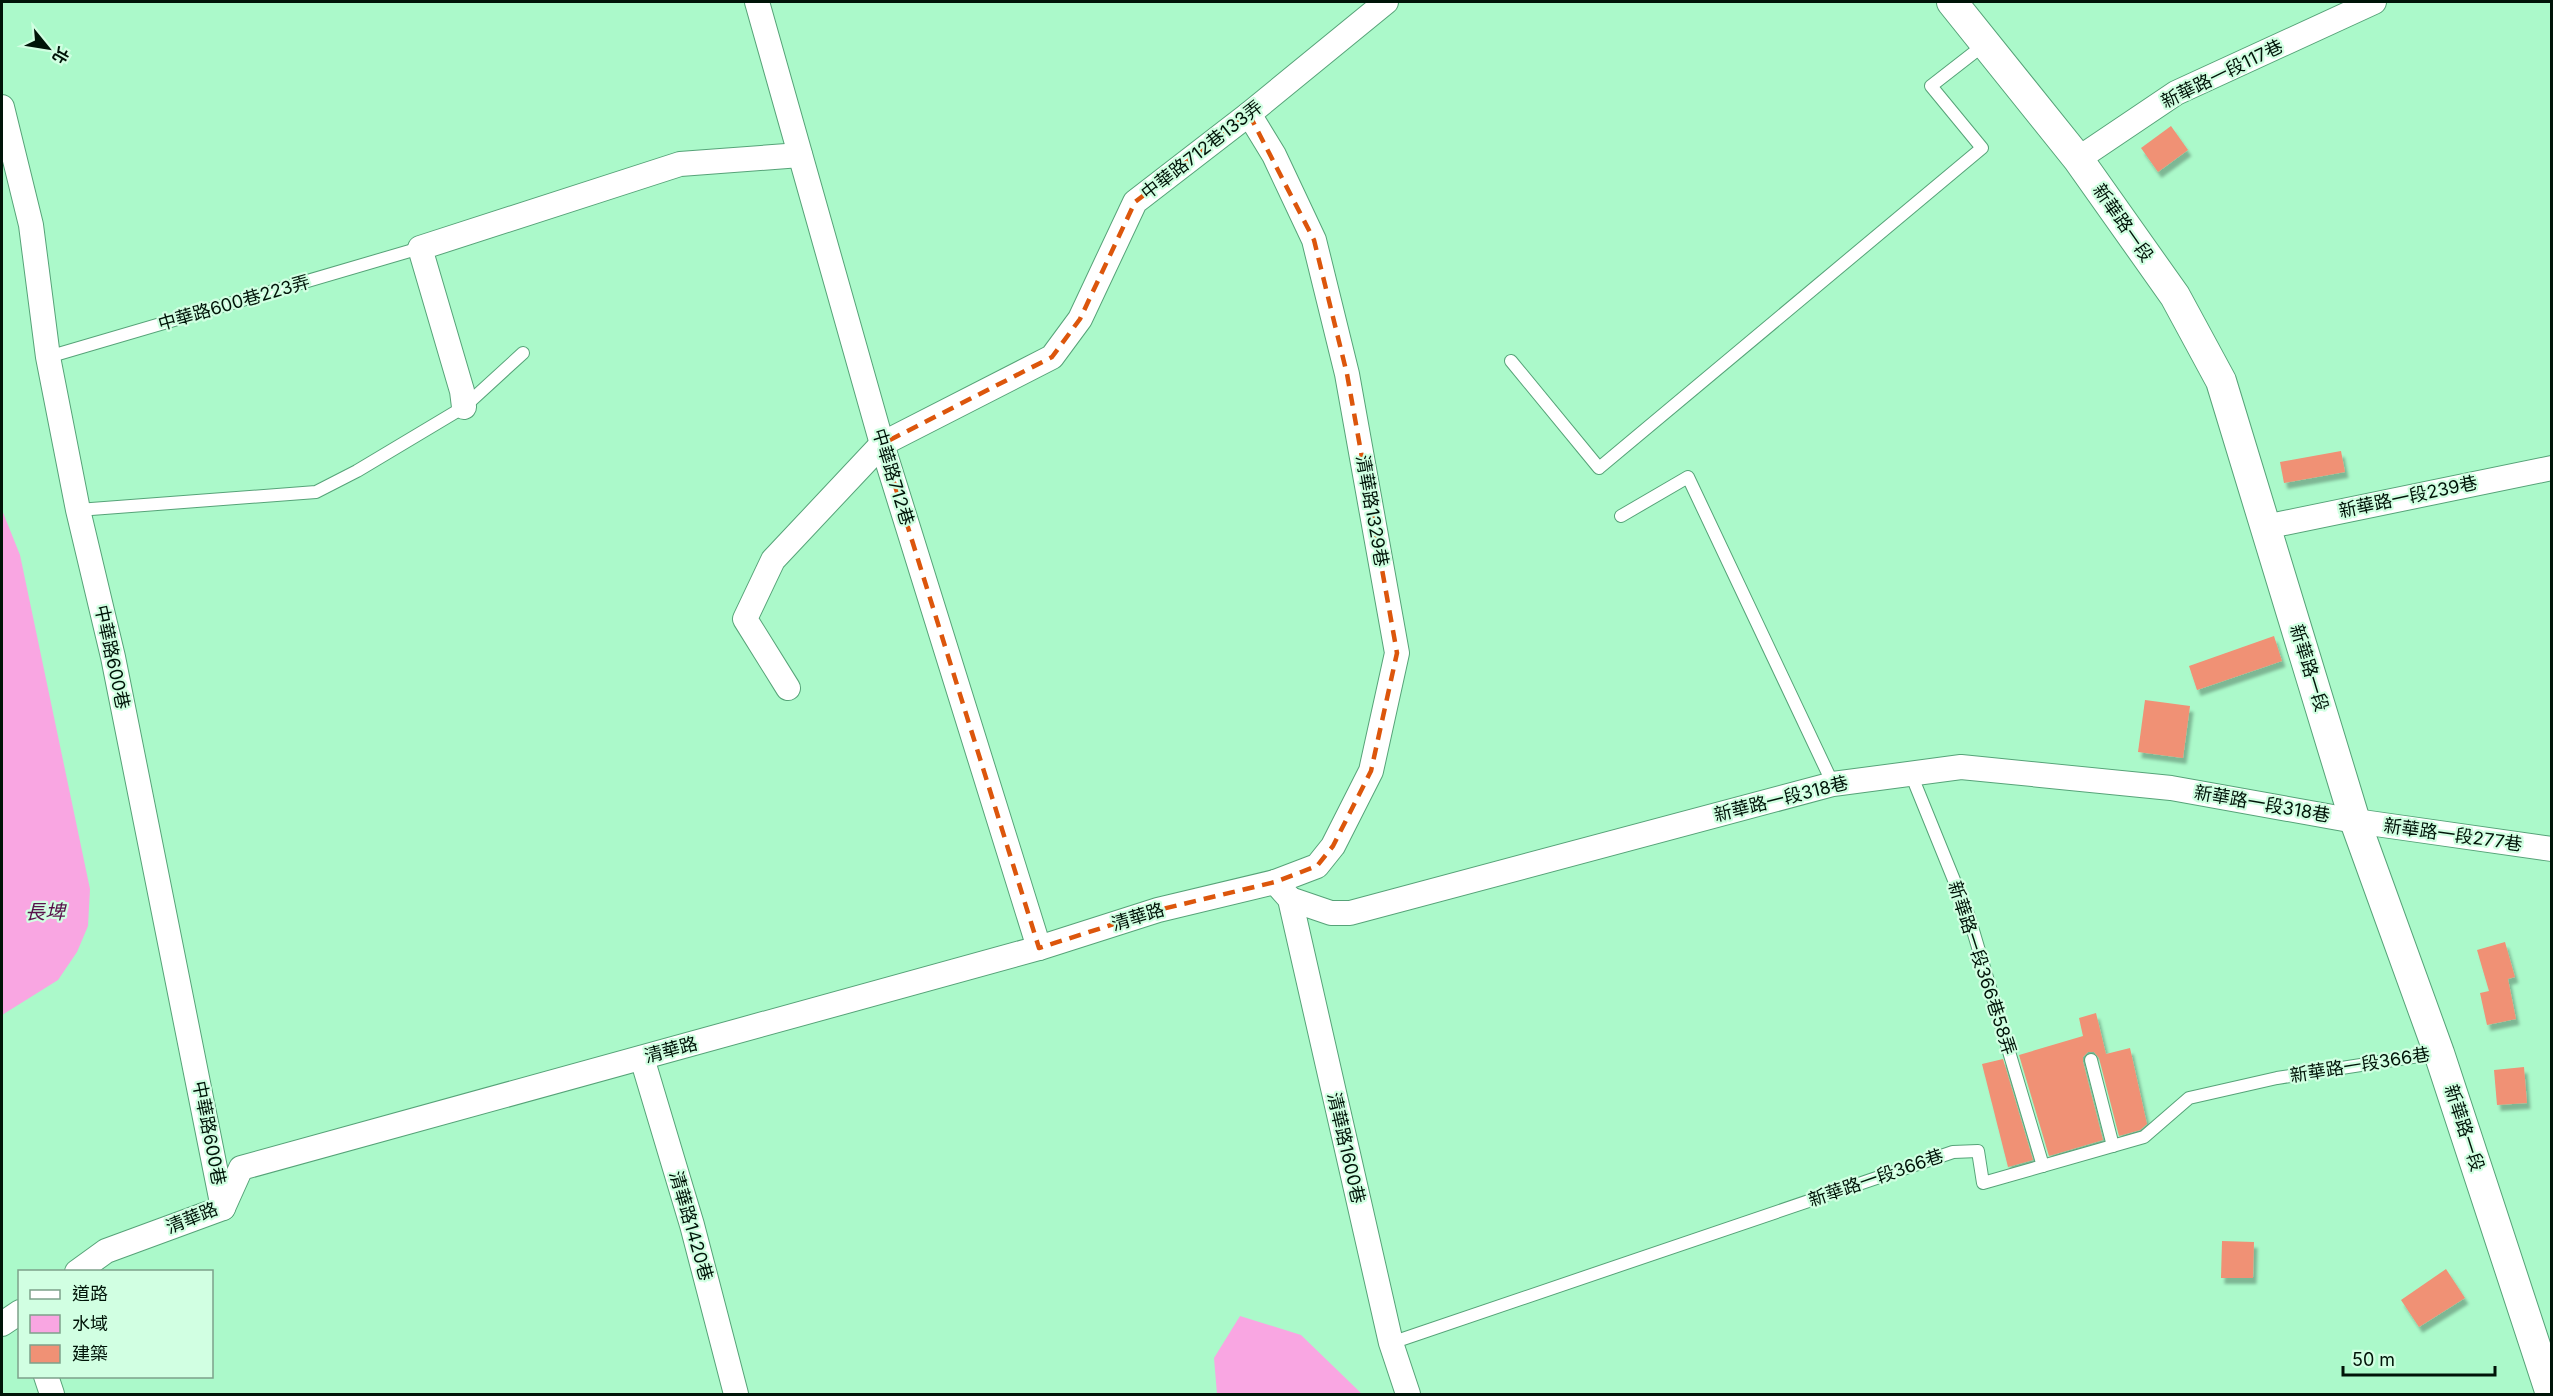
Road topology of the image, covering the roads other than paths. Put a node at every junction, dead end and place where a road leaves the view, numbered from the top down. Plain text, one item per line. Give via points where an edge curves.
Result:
1 (757, 2) edge
2 (1386, 2) edge
3 (1952, 2) edge
4 (2374, 2) edge
5 (1985, 44) junction
6 (2, 107) edge
7 (1249, 114) junction
8 (800, 154) junction
9 (2078, 159) junction
10 (420, 248) junction
11 (523, 353) dead end
12 (48, 357) junction
13 (1511, 361) dead end
14 (464, 407) junction
15 (882, 444) junction
16 (2548, 474) edge
17 (78, 510) junction
18 (1621, 516) dead end
19 (2265, 527) junction
20 (788, 688) dead end
21 (1911, 774) junction
22 (1833, 784) junction
23 (2355, 821) junction
24 (2552, 849) edge
25 (1282, 890) junction
26 (1039, 948) junction
27 (2439, 1053) junction
28 (642, 1058) junction
29 (2091, 1060) dead end
30 (2113, 1146) junction
31 (2043, 1166) junction
32 (224, 1208) junction
33 (80, 1270) edge
34 (18, 1313) edge
35 (2, 1324) edge
36 (1391, 1343) junction
37 (46, 1378) edge
38 (52, 1395) edge
39 (736, 1395) edge
40 (1408, 1395) edge
41 (2551, 1395) edge

1 - 8 street, 中華路712巷
2 - 7 street, 中華路712巷133弄
3 - 5 street, 新華路一段
4 - 9 street, 新華路一段117巷 via 2176,93
5 - 9 street, 新華路一段
5 - 13 lane via 1931,86 1982,148 1599,468
6 - 12 street, 中華路600巷 via 30,225
7 - 15 street, 中華路712巷133弄 via 1135,202 1080,319 1052,357
7 - 25 street, 清華路1329巷 via 1274,155 1314,240 1347,374 1397,653 1371,771 1334,846 1317,866
8 - 10 street via 680,164
8 - 15 street, 中華路712巷
9 - 19 street, 新華路一段 via 2175,296 2221,381
10 - 12 lane, 中華路600巷223弄
10 - 14 street
11 - 14 lane
12 - 17 street, 中華路600巷
14 - 17 lane via 315,492
15 - 20 street, 中華路712巷133弄 via 773,560 745,619
15 - 26 street, 中華路712巷
16 - 19 street, 新華路一段239巷
17 - 32 street, 中華路600巷 via 113,657
18 - 22 lane via 1688,477
19 - 23 street, 新華路一段
21 - 22 street, 新華路一段318巷
21 - 23 street, 新華路一段318巷 via 1961,767 2171,788
21 - 31 lane, 新華路一段366巷58弄 via 1969,917
22 - 25 street, 新華路一段318巷 via 1350,912 1330,914
23 - 24 street, 新華路一段277巷
23 - 27 street, 新華路一段
25 - 26 street, 清華路 via 1158,910
25 - 36 street, 清華路1600巷
26 - 28 street, 清華路
27 - 30 lane, 新華路一段366巷 via 2277,1078 2189,1098 2144,1137
27 - 41 street, 新華路一段
28 - 32 street, 清華路 via 241,1168
28 - 39 street, 清華路1420巷 via 692,1225
29 - 30 lane
30 - 31 lane, 新華路一段366巷
31 - 36 lane, 新華路一段366巷 via 1983,1183 1978,1151 1953,1152
32 - 33 street, 清華路 via 106,1251
34 - 35 street
36 - 40 street, 清華路1600巷
37 - 38 street

